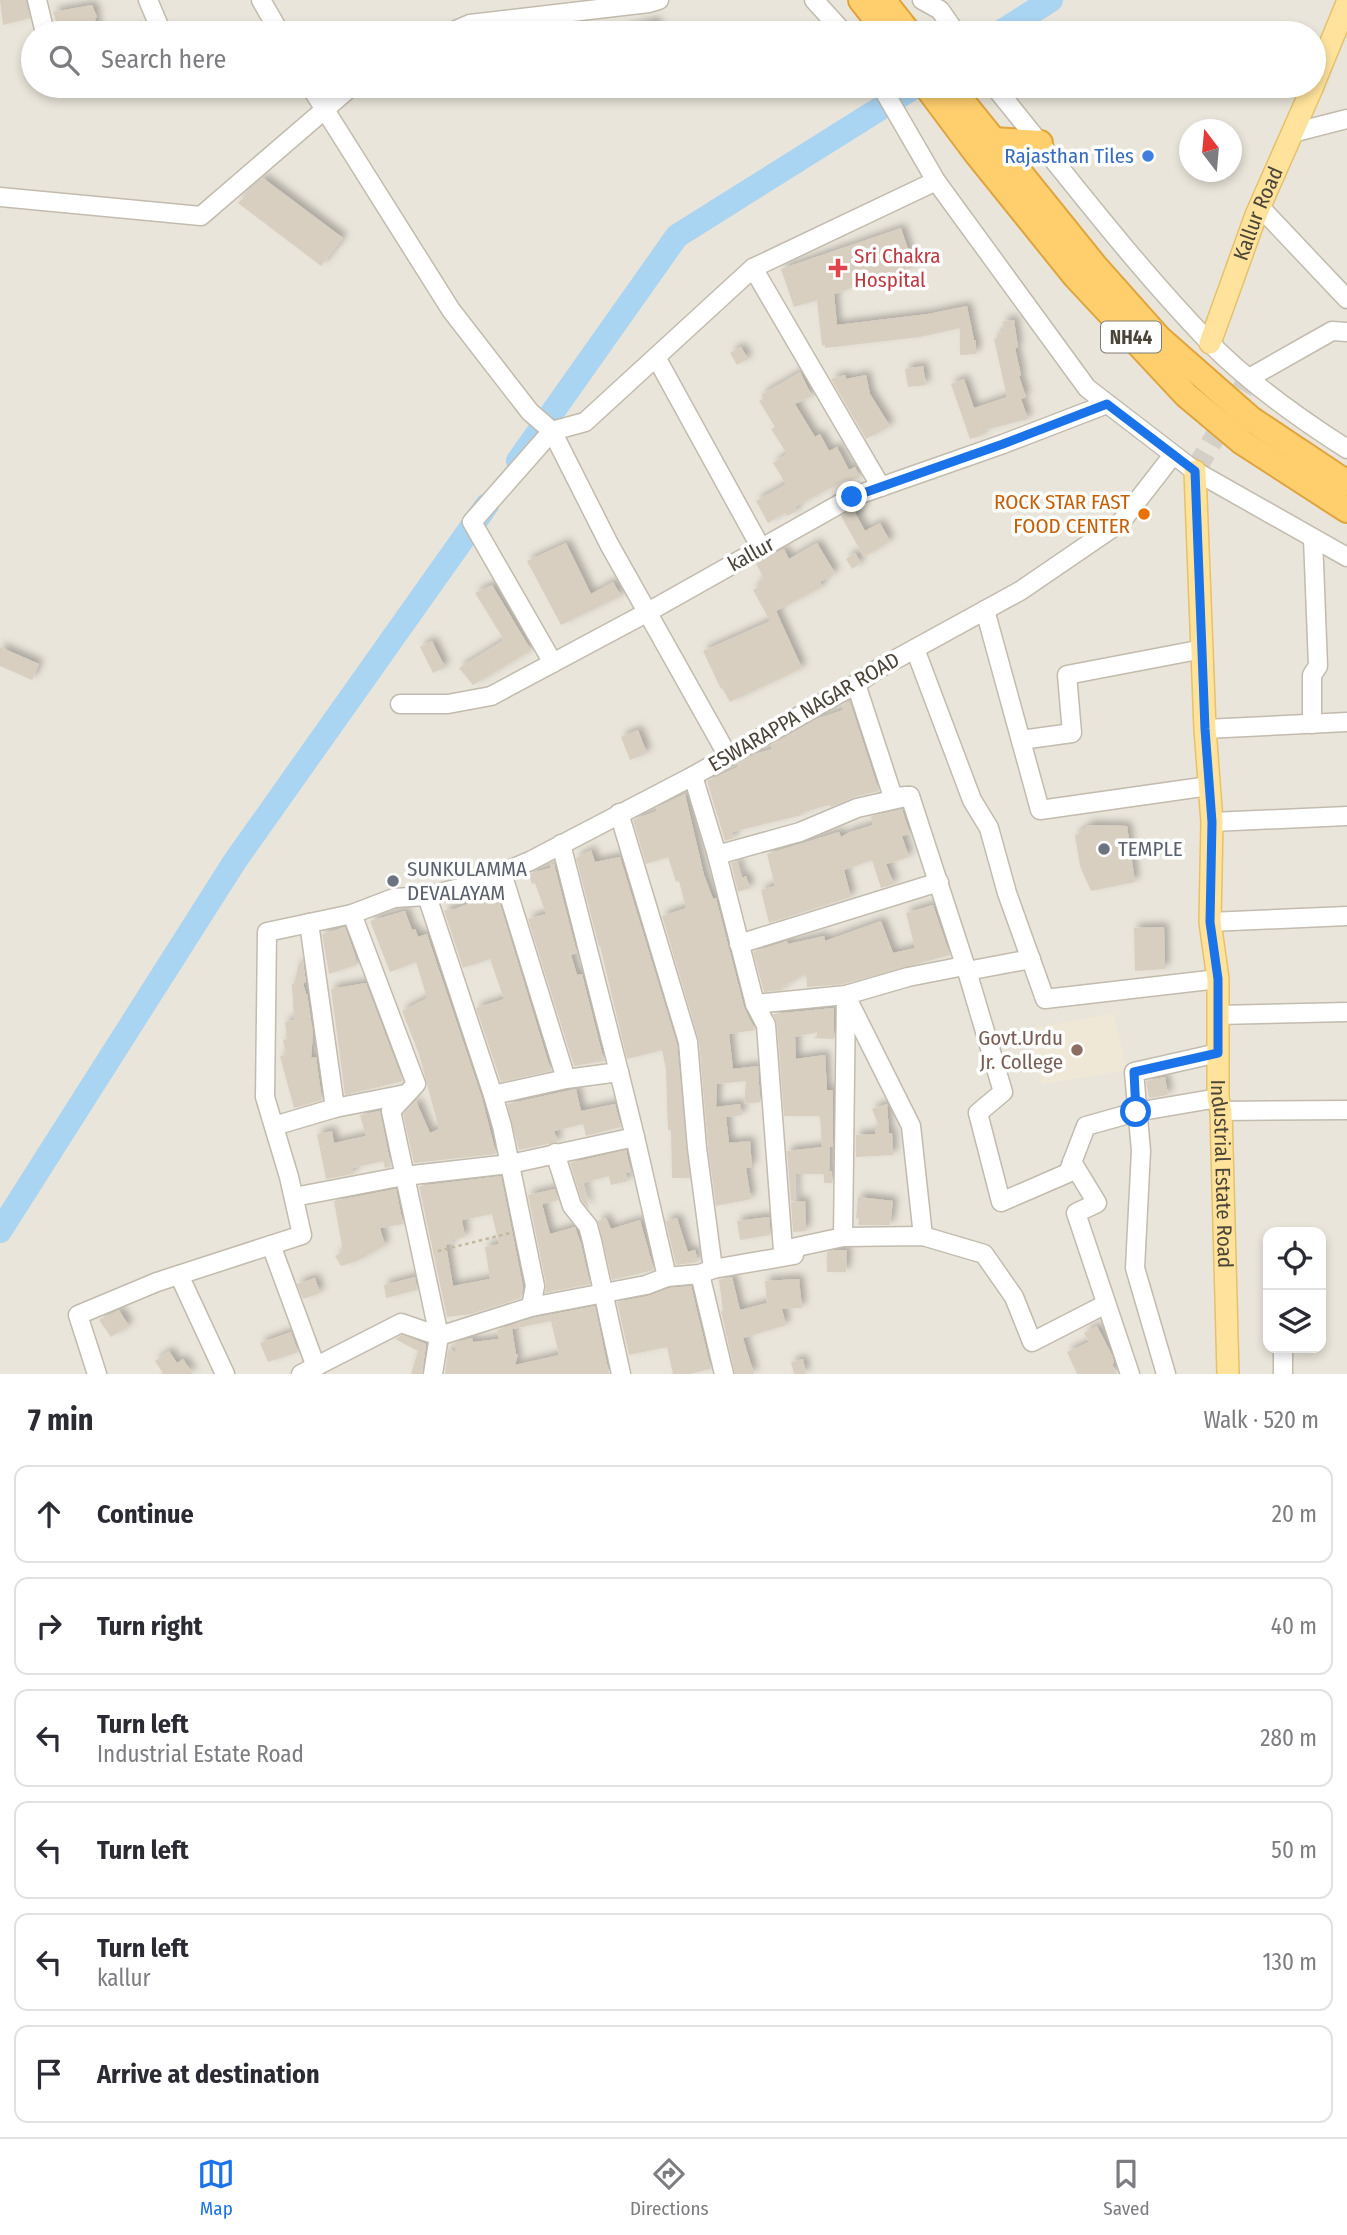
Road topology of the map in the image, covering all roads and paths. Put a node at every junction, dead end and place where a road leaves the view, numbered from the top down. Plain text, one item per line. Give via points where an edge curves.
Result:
1 (37, 0) edge
2 (148, 0) edge
3 (261, 0) edge
4 (659, 0) edge
5 (814, 0) edge
6 (861, 0) edge
7 (922, 0) edge
8 (1347, 3) edge
9 (885, 17) edge
10 (42, 21) edge
11 (157, 21) edge
12 (273, 21) edge
13 (497, 21) edge
14 (833, 21) edge
15 (948, 21) edge
16 (1326, 53) edge
17 (317, 98) edge
18 (337, 98) edge
19 (887, 98) edge
20 (940, 98) edge
21 (955, 98) edge
22 (1004, 98) edge
23 (1307, 98) edge
24 (323, 109) junction
25 (961, 115) junction
26 (1347, 119) edge
27 (1292, 134) junction
28 (993, 140) junction
29 (1040, 143) junction
30 (936, 181) junction
31 (0, 197) edge
32 (1260, 207) junction
33 (753, 268) junction
34 (1347, 299) edge
35 (1347, 332) edge
36 (1210, 343) junction
37 (656, 357) junction
38 (1249, 379) junction
39 (1107, 404) junction
40 (552, 431) junction
41 (1347, 449) edge
42 (1172, 454) junction
43 (1195, 471) junction
44 (1347, 483) edge
45 (881, 487) junction
46 (1347, 510) edge
47 (1313, 538) junction
48 (761, 548) junction
49 (1347, 557) edge
50 (985, 610) junction
51 (648, 611) junction
52 (915, 649) junction
53 (1203, 649) junction
54 (553, 663) junction
55 (856, 684) junction
56 (400, 704) dead end
57 (1347, 722) edge
58 (1312, 724) junction
59 (1205, 729) junction
60 (1021, 740) junction
61 (728, 756) junction
62 (693, 776) junction
63 (1209, 786) junction
64 (910, 796) junction
65 (619, 813) junction
66 (1347, 816) edge
67 (1212, 822) junction
68 (561, 844) junction
69 (717, 855) junction
70 (502, 873) junction
71 (939, 882) junction
72 (427, 896) junction
73 (352, 914) junction
74 (1347, 916) edge
75 (1210, 922) junction
76 (309, 923) junction
77 (739, 944) junction
78 (1031, 959) junction
79 (966, 969) junction
80 (1218, 979) junction
81 (846, 995) junction
82 (755, 1004) junction
83 (1347, 1012) edge
84 (1218, 1015) junction
85 (1218, 1053) junction
86 (619, 1072) junction
87 (566, 1079) junction
88 (406, 1094) junction
89 (494, 1094) junction
90 (1219, 1105) junction
91 (335, 1108) junction
92 (1347, 1110) edge
93 (1136, 1112) junction
94 (274, 1126) junction
95 (635, 1137) junction
96 (555, 1153) junction
97 (1072, 1162) junction
98 (510, 1164) junction
99 (404, 1176) junction
100 (293, 1197) junction
101 (523, 1230) junction
102 (923, 1236) junction
103 (843, 1237) junction
104 (271, 1245) junction
105 (783, 1250) junction
106 (421, 1255) junction
107 (706, 1272) junction
108 (179, 1275) junction
109 (667, 1277) junction
110 (603, 1293) junction
111 (1106, 1304) junction
112 (531, 1307) junction
113 (439, 1336) junction
114 (1283, 1353) edge
115 (308, 1370) edge
116 (97, 1374) edge
117 (225, 1374) edge
118 (433, 1374) edge
119 (621, 1374) edge
120 (724, 1374) edge
121 (1130, 1374) edge
122 (1166, 1374) edge
123 (1228, 1374) edge
124 (1283, 1374) edge

1 - 10 street
2 - 11 street
3 - 12 street
4 - 13 street
5 - 14 street
6 - 9 highway
7 - 15 street via 940,10
8 - 16 main road, Kallur Road
17 - 24 street
18 - 24 street
19 - 30 street
20 - 25 highway, NH44
21 - 25 highway, NH44
22 - 29 street
23 - 27 main road, Kallur Road
24 - 31 street via 201,216
24 - 40 street via 451,310 530,412
25 - 28 highway, NH44
25 - 46 highway, NH44 via 1076,276 1186,395 1242,442
26 - 27 street
27 - 32 main road, Kallur Road
28 - 29 highway
28 - 44 highway, NH44 via 1159,338 1251,419
29 - 36 street
30 - 33 street
30 - 39 street via 1087,388
32 - 34 street
32 - 36 main road, Kallur Road
33 - 37 street
33 - 45 street
35 - 38 street via 1332,331
36 - 38 street
37 - 40 street via 585,422
37 - 48 street
38 - 41 street
39 - 42 street
39 - 45 street, kallur
40 - 51 street
40 - 54 street via 472,522
42 - 43 street
42 - 50 street, ESWARAPPA NAGAR ROAD via 1121,522
43 - 47 street
43 - 53 main road, Industrial Estate Road
45 - 48 street, kallur via 852,497
47 - 49 street
47 - 58 street via 1318,666 1312,675
48 - 51 street, kallur
50 - 52 street, ESWARAPPA NAGAR ROAD
50 - 60 street
51 - 54 street, kallur
51 - 61 street
52 - 55 street, ESWARAPPA NAGAR ROAD
52 - 78 street via 972,800 989,828
53 - 59 main road, Industrial Estate Road
53 - 60 street via 1067,675 1072,733
54 - 56 street, kallur via 491,696 448,704
55 - 61 street, ESWARAPPA NAGAR ROAD
55 - 64 street via 893,797
57 - 58 street
58 - 59 street
59 - 63 main road, Industrial Estate Road
60 - 63 street via 1040,810
61 - 62 street, ESWARAPPA NAGAR ROAD
62 - 65 street, ESWARAPPA NAGAR ROAD
62 - 69 street
63 - 67 main road, Industrial Estate Road
64 - 69 street via 857,808 800,832
64 - 71 street
65 - 68 street, ESWARAPPA NAGAR ROAD
65 - 107 street via 688,1042
66 - 67 street
67 - 75 main road, Industrial Estate Road
68 - 70 street, ESWARAPPA NAGAR ROAD
68 - 86 street
69 - 77 street
70 - 72 street, ESWARAPPA NAGAR ROAD
70 - 87 street
71 - 77 street
71 - 79 street
72 - 73 street, ESWARAPPA NAGAR ROAD via 394,898
72 - 89 street
73 - 76 street, ESWARAPPA NAGAR ROAD
73 - 88 street via 416,1084
74 - 75 street
75 - 80 main road, Industrial Estate Road
76 - 91 street
76 - 94 street, ESWARAPPA NAGAR ROAD via 267,932 265,1097
77 - 82 street
78 - 79 street
78 - 80 street via 1045,999
79 - 81 street via 908,977
79 - 97 street via 1003,1092 978,1113 1001,1202 1068,1173
80 - 84 main road, Industrial Estate Road
81 - 82 street
81 - 102 street via 911,1126
81 - 103 street
82 - 105 street via 766,1026
83 - 84 street
84 - 85 main road, Industrial Estate Road
85 - 90 main road, Industrial Estate Road
85 - 93 street via 1134,1072
86 - 87 street
86 - 95 street
87 - 89 street
88 - 91 street
88 - 99 street via 391,1111
89 - 98 street
90 - 92 street
90 - 93 street
90 - 123 main road, Industrial Estate Road
91 - 94 street
93 - 97 street via 1086,1125
93 - 122 street via 1142,1151 1135,1268
94 - 100 street
95 - 96 street
95 - 109 street
96 - 98 street
96 - 110 street via 572,1206 588,1226
97 - 111 street via 1097,1203 1076,1213
98 - 99 street
98 - 101 street
99 - 100 street
99 - 106 street
100 - 104 street via 302,1235
101 - 106 path
101 - 112 street via 535,1286
102 - 103 street
102 - 111 street via 984,1254 1014,1297 1032,1342
103 - 105 street
104 - 108 street
104 - 115 street
105 - 107 street via 794,1255
106 - 113 street
107 - 109 street
107 - 120 street
108 - 116 street via 78,1315
108 - 117 street
109 - 110 street
110 - 112 street
110 - 119 street
111 - 121 street
112 - 113 street
113 - 115 street via 401,1323
113 - 118 street
114 - 124 street

